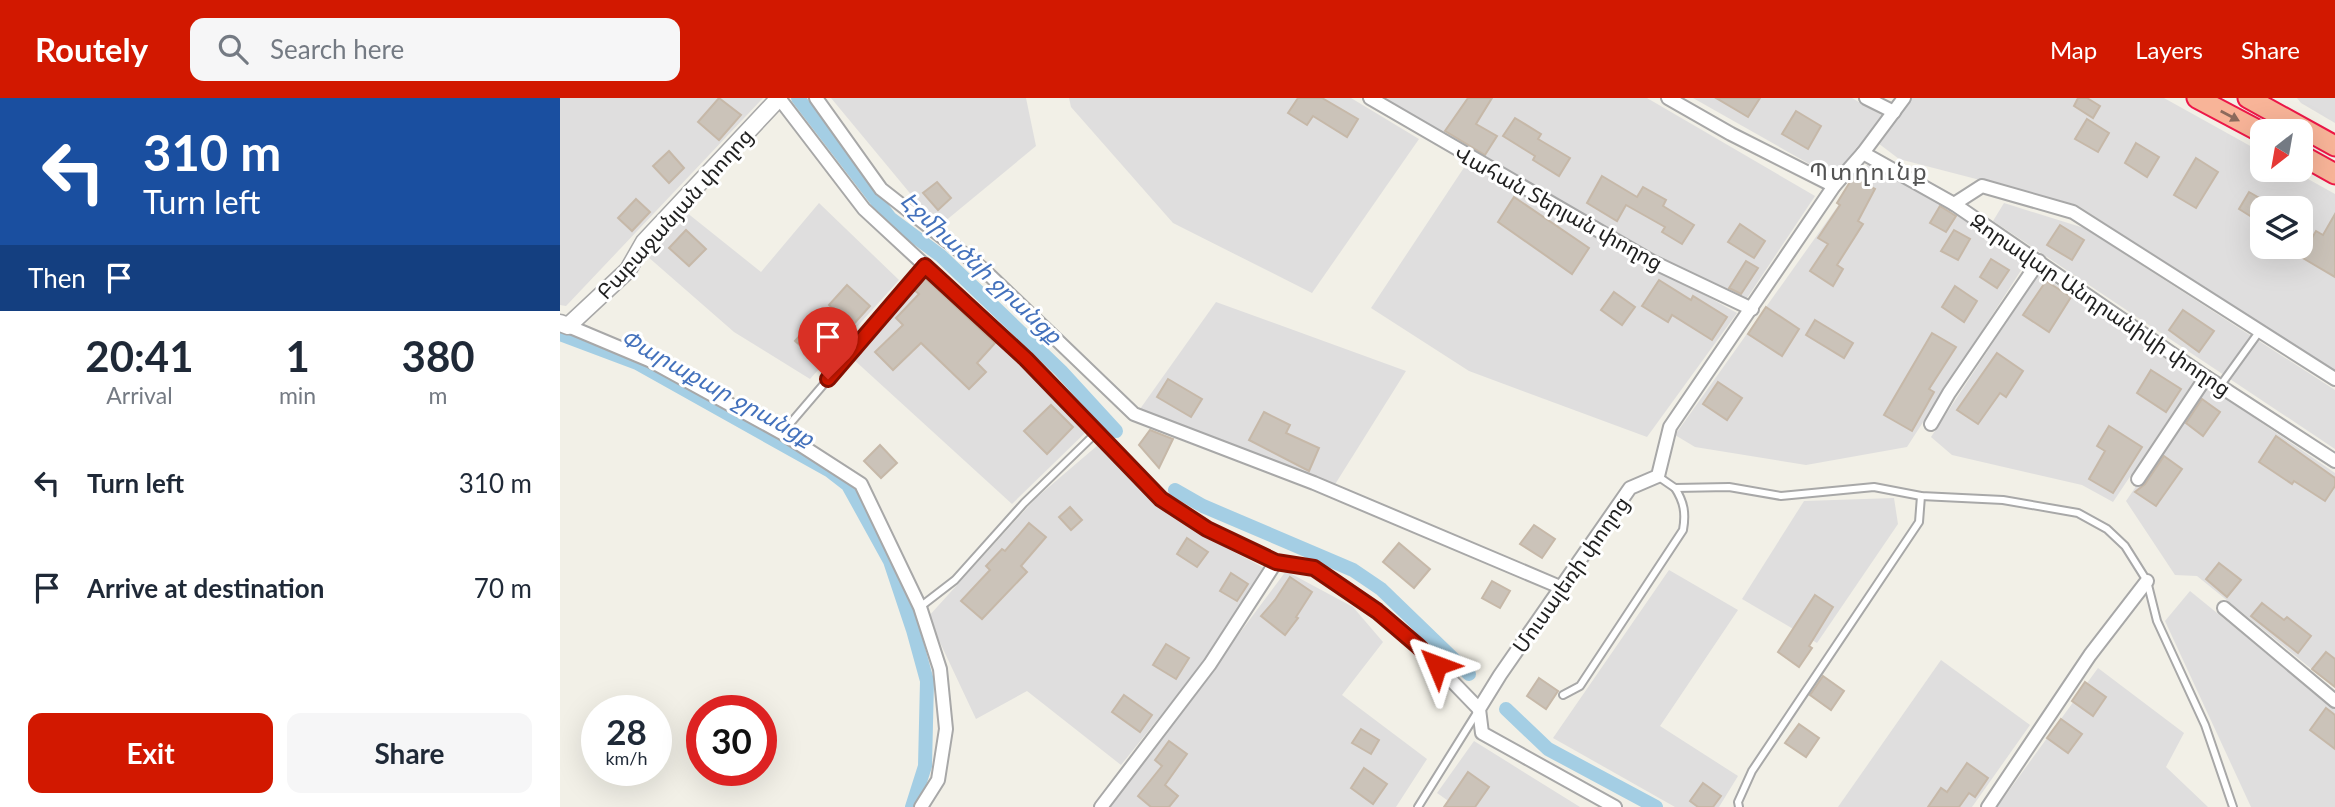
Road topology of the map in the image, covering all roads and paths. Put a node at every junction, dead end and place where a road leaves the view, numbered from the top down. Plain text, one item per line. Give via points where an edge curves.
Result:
1 (779, 98) edge
2 (816, 98) edge
3 (1370, 98) edge
4 (1668, 98) edge
5 (1866, 98) edge
6 (1904, 98) edge
7 (2197, 98) edge
8 (2248, 98) edge
9 (1894, 112) junction
10 (2271, 119) edge
11 (2250, 127) edge
12 (2314, 138) edge
13 (2335, 146) edge
14 (1863, 153) junction
15 (2314, 162) edge
16 (2335, 174) edge
17 (1834, 186) junction
18 (1954, 204) junction
19 (2039, 261) junction
20 (925, 266) junction
21 (1752, 309) junction
22 (564, 325) edge
23 (2259, 332) junction
24 (2206, 377) junction
25 (2335, 379) edge
26 (2221, 386) junction
27 (1931, 424) dead end
28 (1097, 432) junction
29 (782, 433) junction
30 (2335, 461) edge
31 (1658, 476) junction
32 (2138, 479) dead end
33 (1675, 488) junction
34 (1921, 496) junction
35 (1276, 562) junction
36 (2147, 581) junction
37 (1560, 587) junction
38 (920, 607) junction
39 (2224, 608) dead end
40 (1563, 695) dead end
41 (2335, 701) edge
42 (1479, 709) junction
43 (922, 807) edge
44 (1101, 807) edge
45 (1418, 807) edge
46 (1615, 807) edge
47 (1739, 807) edge
48 (1988, 807) edge
49 (2233, 807) edge

1 - 20 street via 864,209
1 - 22 street, Բաբաջանյան փողոց via 645,242 628,271
2 - 37 street via 881,189 991,277 1134,414 1314,483
3 - 21 street, Վահան Տերյան փողոց via 1651,261
4 - 17 street
5 - 9 street
6 - 9 street
7 -> 11 highway
8 - 10 highway
9 - 14 street
12 - 13 highway
14 - 17 street
14 - 18 street, Զորավար Անդրանիկի փողոց
15 - 16 highway
17 - 21 street
18 - 19 street, Զորավար Անդրանիկի փողոց
18 - 23 street via 1982,186 2073,212
19 - 24 street, Զորավար Անդրանիկի փողոց
19 - 27 street
20 - 28 street
20 - 29 lane
21 - 31 street via 1670,427
22 - 29 street via 649,360
23 - 25 street
23 - 26 lane
24 - 26 street, Զորավար Անդրանիկի փողոց
24 - 32 street
26 - 30 street, Զորավար Անդրանիկի փողոց
28 - 35 street via 1161,499 1207,529
28 - 38 lane via 1024,503 955,580
29 - 38 street via 861,484
31 - 33 lane
31 - 37 street, Մուսալեռի փողոց via 1630,488
33 - 34 lane via 1729,487 1780,496 1874,487
33 - 40 lane via 1686,514 1683,530 1580,686
34 - 36 lane via 2003,500 2078,513 2116,537
34 - 47 lane via 1920,522 1752,771
35 - 42 street via 1314,568 1377,611
35 - 44 street via 1210,664
36 - 48 street
36 - 49 lane via 2157,621 2205,725
37 - 42 street, Մուսալեռի փողոց
38 - 43 street via 940,669 946,729 939,780
39 - 41 street
42 - 45 lane
42 - 46 street via 1482,733

